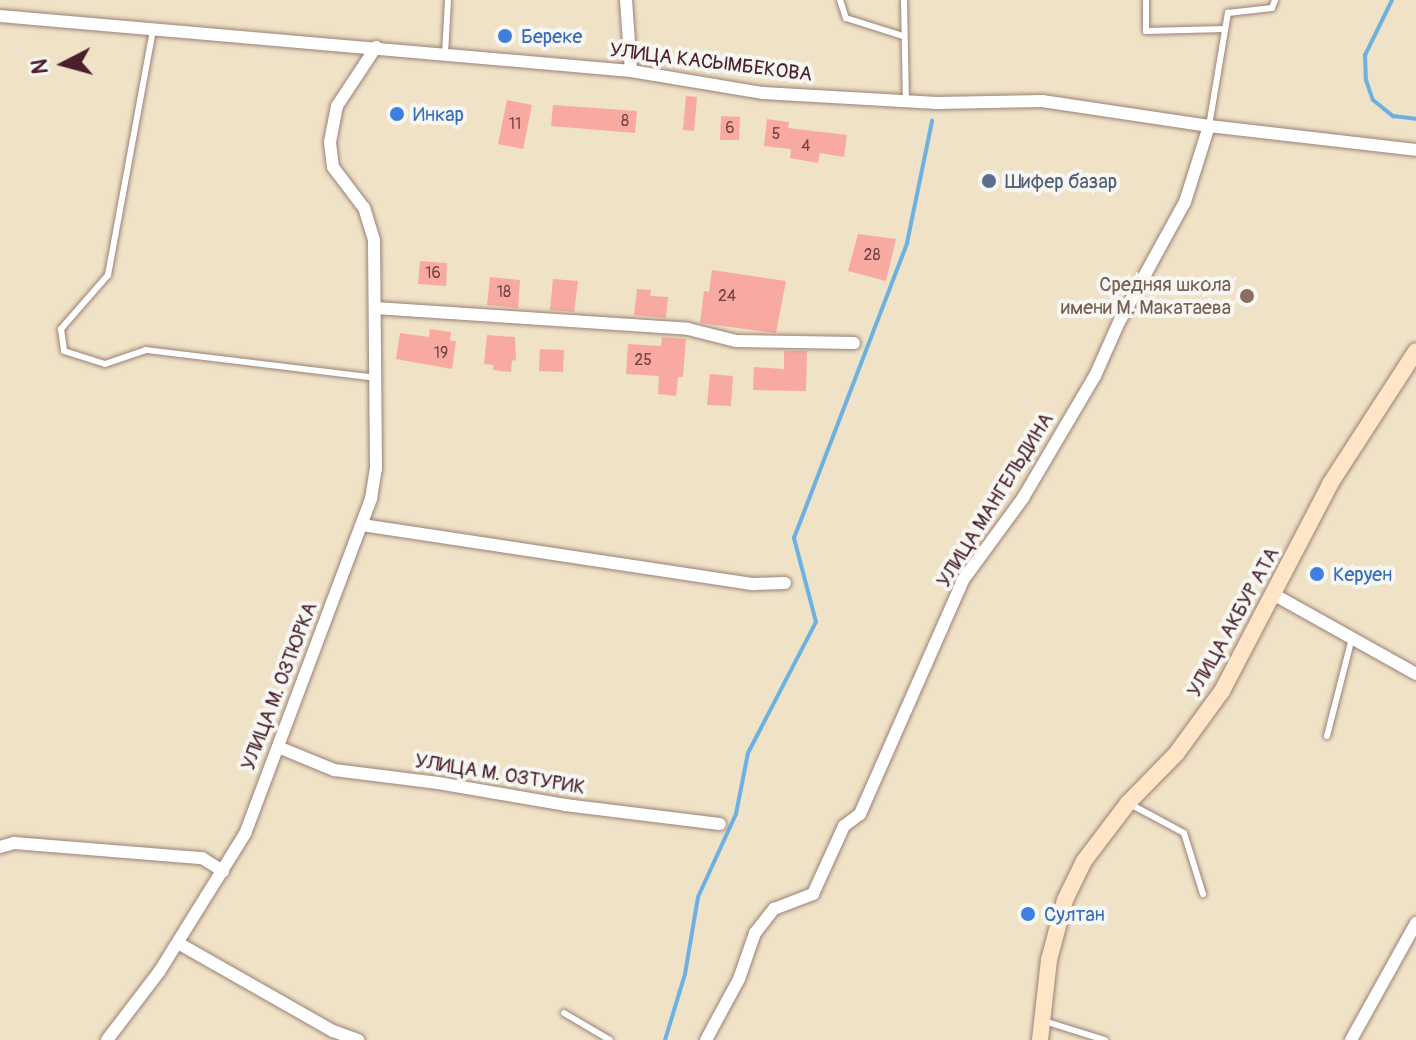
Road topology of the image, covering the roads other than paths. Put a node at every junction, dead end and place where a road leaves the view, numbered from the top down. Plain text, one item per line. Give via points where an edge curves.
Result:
1 (457, 0) edge
2 (626, 0) edge
3 (840, 0) edge
4 (904, 0) edge
5 (1146, 0) edge
6 (1275, 0) edge
7 (448, 2) edge
8 (0, 16) edge
9 (153, 29) junction
10 (1225, 29) junction
11 (903, 36) junction
12 (376, 47) junction
13 (445, 54) junction
14 (631, 71) junction
15 (906, 101) junction
16 (1209, 126) junction
17 (1416, 150) edge
18 (375, 308) junction
19 (854, 343) dead end
20 (1416, 351) edge
21 (376, 378) junction
22 (362, 525) junction
23 (785, 583) dead end
24 (1273, 594) junction
25 (1352, 638) junction
26 (1416, 674) edge
27 (1327, 736) dead end
28 (278, 747) junction
29 (1128, 803) junction
30 (720, 824) dead end
31 (0, 847) edge
32 (223, 871) junction
33 (1203, 894) dead end
34 (1416, 923) edge
35 (178, 943) junction
36 (564, 1013) dead end
37 (1041, 1020) junction
38 (107, 1040) edge
39 (358, 1040) edge
40 (610, 1040) edge
41 (706, 1040) edge
42 (1040, 1040) edge
43 (1105, 1040) edge
44 (1351, 1040) edge

1 - 7 lane
2 - 14 street
3 - 11 lane via 846,18
4 - 11 lane
5 - 10 lane via 1146,31
6 - 10 lane via 1272,8 1228,13
7 - 13 lane
8 - 9 street, УЛИЦА КАСЫМБЕКОВА
9 - 12 street, УЛИЦА КАСЫМБЕКОВА
9 - 21 lane via 108,275 61,329 64,351 105,364 146,350
10 - 16 lane
11 - 15 lane
12 - 13 street, УЛИЦА КАСЫМБЕКОВА
12 - 18 street, УЛИЦА М. ОЗТЮРКА via 337,106 330,142 333,167 364,208 374,240
13 - 14 street, УЛИЦА КАСЫМБЕКОВА
14 - 15 street, УЛИЦА КАСЫМБЕКОВА via 763,93
15 - 16 street, УЛИЦА КАСЫМБЕКОВА via 1042,101
16 - 17 street, УЛИЦА КАСЫМБЕКОВА
16 - 41 street, УЛИЦА МАНГЕЛЬДИНА via 1185,202 1095,376 1023,498 963,580 860,814 844,826 813,894 774,909 755,933 739,979
18 - 19 street via 688,329 736,341
18 - 21 street, УЛИЦА М. ОЗТЮРКА
20 - 24 main road, УЛИЦА АКБУР АТА via 1330,484
21 - 22 street, УЛИЦА М. ОЗТЮРКА via 376,469
22 - 23 street via 754,584
22 - 28 street, УЛИЦА М. ОЗТЮРКА
24 - 25 street
24 - 29 main road, УЛИЦА АКБУР АТА via 1222,691 1176,754
25 - 26 street
25 - 27 lane
28 - 30 street, УЛИЦА М. ОЗТУРИК via 334,770
28 - 32 street, УЛИЦА М. ОЗТЮРКА via 245,834
29 - 33 lane via 1184,833
29 - 37 main road, УЛИЦА АКБУР АТА via 1084,861 1065,900
31 - 32 street via 14,843 202,858
32 - 35 street, УЛИЦА М. ОЗТЮРКА
34 - 44 street
35 - 38 street, УЛИЦА М. ОЗТЮРКА
35 - 39 street
36 - 40 lane
37 - 42 main road, УЛИЦА АКБУР АТА
37 - 43 lane

